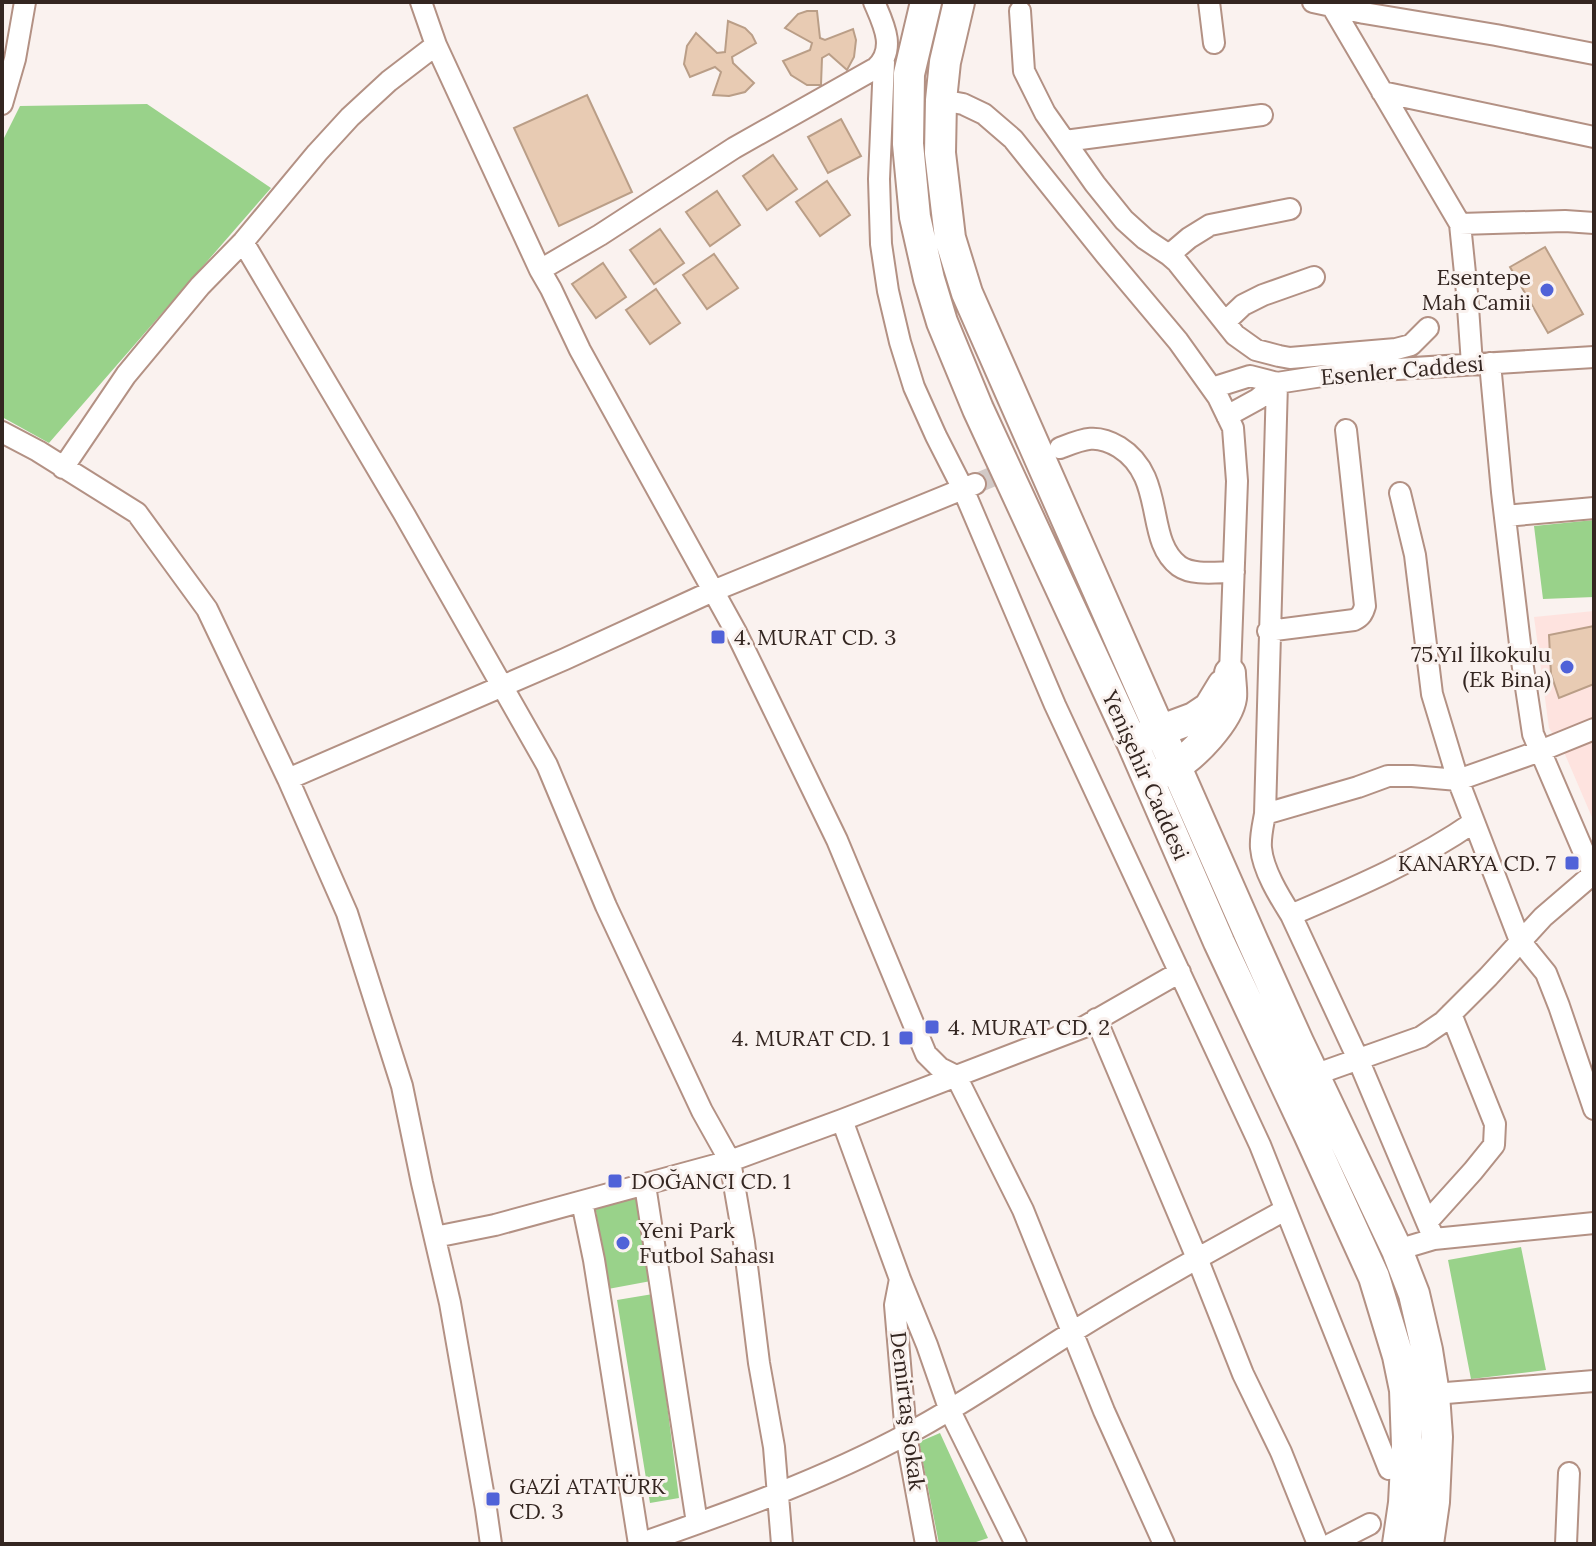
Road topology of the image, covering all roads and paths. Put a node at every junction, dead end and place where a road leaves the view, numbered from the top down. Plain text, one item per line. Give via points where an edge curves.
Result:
1 (25, 2) edge
2 (421, 2) edge
3 (874, 2) edge
4 (926, 2) edge
5 (959, 2) edge
6 (1209, 2) edge
7 (1313, 2) edge
8 (1333, 8) junction
9 (1366, 8) edge
10 (1020, 11) dead end
11 (1214, 43) dead end
12 (436, 45) junction
13 (1594, 54) edge
14 (884, 62) junction
15 (1382, 92) junction
16 (941, 100) junction
17 (2, 104) edge
18 (1262, 115) dead end
19 (1594, 137) edge
20 (1065, 141) junction
21 (1290, 209) dead end
22 (1594, 223) edge
23 (1460, 224) junction
24 (243, 242) junction
25 (1169, 255) junction
26 (540, 270) junction
27 (1314, 277) dead end
28 (1225, 322) junction
29 (1428, 328) dead end
30 (1594, 357) edge
31 (1481, 363) junction
32 (1277, 383) junction
33 (1212, 388) junction
34 (1227, 416) junction
35 (1346, 430) dead end
36 (2, 432) edge
37 (1060, 448) tunnel mouth
38 (63, 468) junction
39 (969, 486) junction
40 (1400, 493) dead end
41 (1594, 508) edge
42 (1505, 516) junction
43 (1234, 572) junction
44 (713, 591) junction
45 (1268, 631) junction
46 (1230, 673) junction
47 (503, 686) junction
48 (1594, 729) edge
49 (1161, 730) junction
50 (1132, 742) junction
51 (1540, 751) junction
52 (1176, 766) junction
53 (288, 779) junction
54 (1148, 779) junction
55 (1458, 780) junction
56 (1265, 814) junction
57 (1474, 822) junction
58 (1593, 875) edge
59 (1291, 915) junction
60 (1520, 941) junction
61 (1180, 972) junction
62 (1451, 1014) junction
63 (1096, 1019) junction
64 (922, 1045) junction
65 (1358, 1059) junction
66 (1314, 1075) junction
67 (956, 1076) junction
68 (910, 1093) junction
69 (1594, 1109) edge
70 (842, 1120) junction
71 (730, 1161) junction
72 (645, 1185) junction
73 (582, 1202) junction
74 (1285, 1210) junction
75 (1594, 1223) edge
76 (1431, 1230) junction
77 (435, 1237) junction
78 (1397, 1250) junction
79 (1197, 1258) junction
80 (900, 1279) junction
81 (1073, 1331) junction
82 (1594, 1381) edge
83 (1434, 1394) junction
84 (950, 1411) junction
85 (906, 1435) junction
86 (1389, 1469) dead end
87 (1569, 1473) dead end
88 (778, 1493) junction
89 (697, 1523) junction
90 (1370, 1524) dead end
91 (491, 1544) edge
92 (639, 1544) edge
93 (782, 1544) edge
94 (926, 1544) edge
95 (1016, 1544) edge
96 (1164, 1544) edge
97 (1318, 1544) edge
98 (1331, 1544) edge
99 (1398, 1544) edge
100 (1428, 1544) edge
101 (1566, 1544) edge

1 - 17 street
2 - 12 street
3 - 14 street via 887,33
4 - 50 highway, Yenişehir Caddesi via 909,74 908,144 915,217 929,279 978,409
5 - 16 highway, Yenişehir Caddesi
6 - 11 street
7 - 8 street
8 - 9 street
8 - 15 street
9 - 13 street
10 - 20 street via 1024,71
12 - 24 street via 350,117
12 - 26 street
14 - 26 street via 734,148
14 - 39 street via 879,179 888,291 914,387 936,436
15 - 19 street
15 - 23 street
16 - 33 street via 984,114 1013,139
16 - 49 highway, Yenişehir Caddesi via 946,209 967,293
18 - 20 street
20 - 25 street via 1124,220
21 - 25 street via 1210,225
22 - 23 street
23 - 31 street
24 - 38 street via 126,375
24 - 47 street
25 - 28 street
26 - 44 street
27 - 28 street via 1243,305
28 - 29 street via 1256,350 1290,358 1396,349 1411,345
30 - 31 street, Esenler Caddesi
31 - 32 street, Esenler Caddesi via 1348,372
31 - 42 street
32 - 33 street, Esenler Caddesi via 1250,376
32 - 34 street
32 - 45 street
33 - 34 street
34 - 43 street via 1233,428 1237,481
35 - 45 street via 1364,612 1354,620
36 - 38 street
37 - 43 street via 1096,438 1128,453 1146,479 1171,558 1196,572
38 - 53 street via 137,513 199,597
39 - 44 street
39 - 61 street via 1055,705
40 - 55 street via 1415,555 1432,694
41 - 42 street
42 - 51 street via 1522,661
43 - 46 street
44 - 47 street
44 - 64 street via 837,840
45 - 56 street
46 - 49 highway via 1209,708
46 - 52 highway via 1231,700 1224,715
47 - 53 street
47 - 71 street via 547,765 606,906
48 - 51 street
49 - 50 highway
49 - 52 highway, Yenişehir Caddesi
50 - 54 highway, Yenişehir Caddesi
51 - 55 street
51 - 58 street
52 - 54 highway
52 - 66 highway, Yenişehir Caddesi
53 - 77 street via 347,913 402,1086
54 - 99 highway, Yenişehir Caddesi via 1374,1277 1405,1390 1407,1445
55 - 56 street via 1388,776
55 - 57 street
56 - 59 street via 1261,847
57 - 59 street via 1432,849
57 - 60 street
58 - 60 street
59 - 65 street
60 - 62 street
60 - 69 street via 1546,973
61 - 63 street
61 - 74 street
62 - 65 street via 1421,1037
62 - 76 street via 1495,1124 1494,1145
63 - 67 street
63 - 79 street
64 - 67 street via 940,1068
64 - 68 street via 921,1071
65 - 66 street
65 - 76 street
66 - 78 highway, Yenişehir Caddesi
67 - 68 street
67 - 81 street via 1023,1210
68 - 70 street
70 - 71 street
70 - 80 street
71 - 72 street
71 - 88 street
72 - 73 street
72 - 89 street
73 - 77 street
73 - 92 street
74 - 79 street
74 - 86 street
75 - 76 street
76 - 78 street
77 - 91 street
78 - 83 highway, Yenişehir Caddesi via 1414,1294
79 - 81 street
79 - 97 street
80 - 84 street
80 - 85 street, Demirtaş Sokak via 895,1305
81 - 84 street
81 - 96 street
82 - 83 street
83 - 100 highway, Yenişehir Caddesi via 1437,1437
84 - 85 street
84 - 95 street
85 - 88 street
85 - 94 street, Demirtaş Sokak
87 - 101 street
88 - 89 street
88 - 93 street
89 - 92 street
90 - 98 street

